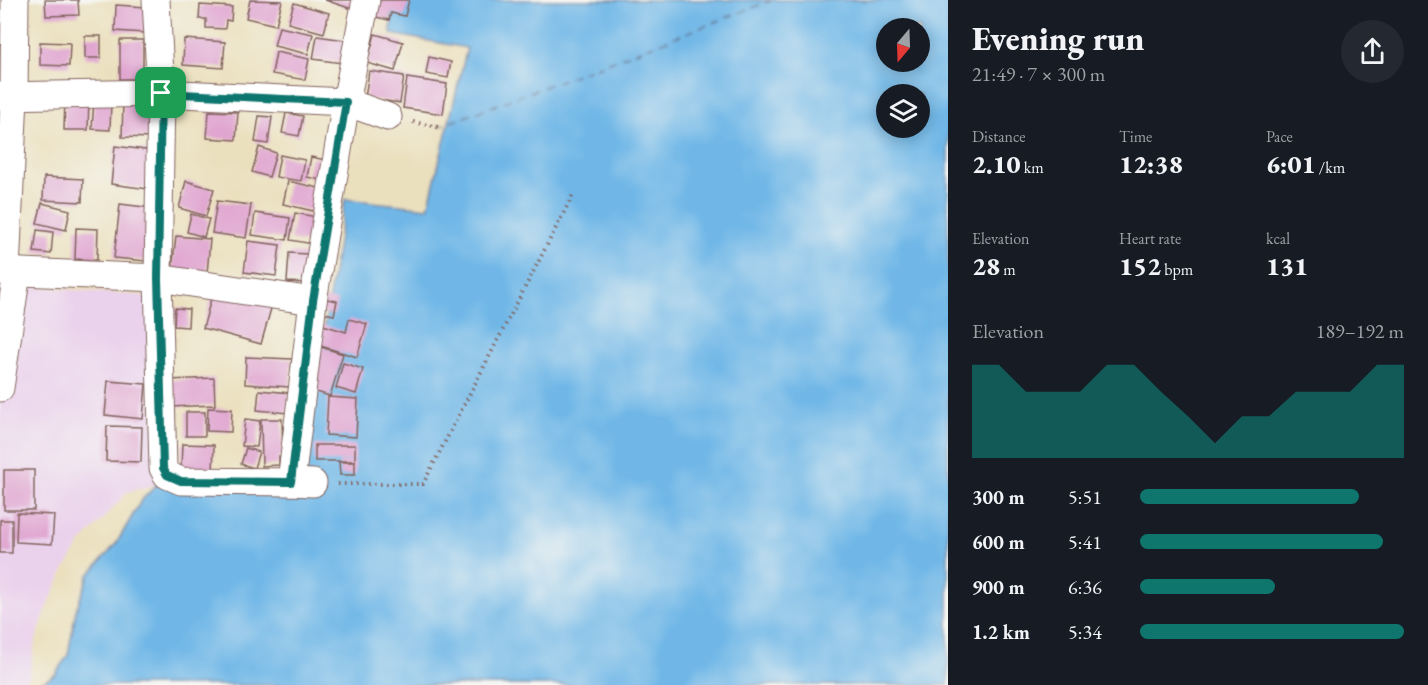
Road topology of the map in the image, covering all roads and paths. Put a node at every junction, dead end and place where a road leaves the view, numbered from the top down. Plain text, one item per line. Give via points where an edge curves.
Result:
1 (15, 0) edge
2 (156, 0) edge
3 (366, 0) edge
4 (161, 93) junction
5 (7, 96) edge
6 (346, 102) junction
7 (388, 117) dead end
8 (573, 195) dead end
9 (7, 271) edge
10 (158, 278) junction
11 (313, 301) junction
12 (0, 388) edge
13 (302, 483) junction

1 - 5 street
2 - 4 street
3 - 6 street
4 - 5 street
4 - 6 street
4 - 10 street
5 - 9 street
6 - 7 street
6 - 11 street
8 - 13 path via 423,484
9 - 10 street
9 - 12 street
10 - 11 street
10 - 13 street via 164,471 181,481
11 - 13 street

